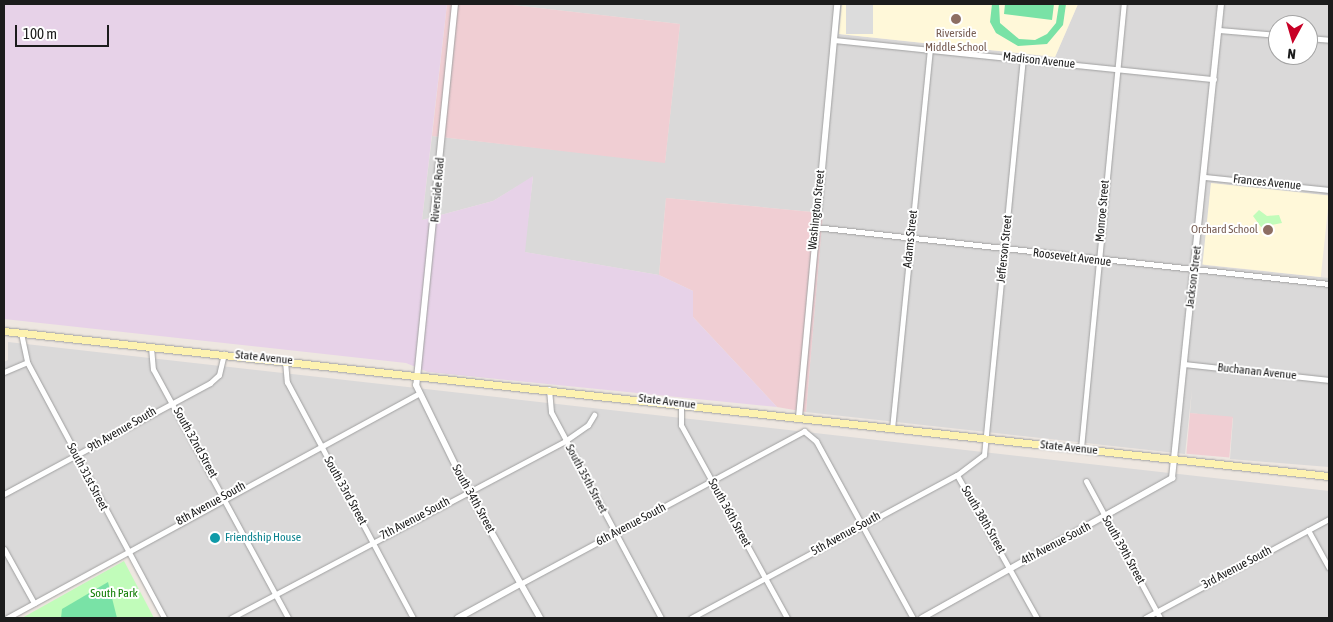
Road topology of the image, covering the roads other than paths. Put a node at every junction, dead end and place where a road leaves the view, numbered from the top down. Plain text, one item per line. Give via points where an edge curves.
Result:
1 (455, 4) edge
2 (837, 4) edge
3 (1124, 4) edge
4 (1221, 4) edge
5 (1219, 30) junction
6 (1268, 34) edge
7 (834, 40) junction
8 (930, 50) junction
9 (1023, 59) junction
10 (1117, 68) junction
11 (1214, 79) junction
12 (1205, 177) junction
13 (1329, 190) edge
14 (815, 227) junction
15 (911, 240) junction
16 (1005, 250) junction
17 (1099, 261) junction
18 (1196, 270) junction
19 (1329, 284) edge
20 (4, 331) edge
21 (21, 333) junction
22 (151, 347) junction
23 (224, 354) junction
24 (285, 360) junction
25 (27, 362) junction
26 (1184, 364) junction
27 (4, 372) edge
28 (416, 376) junction
29 (1329, 380) edge
30 (549, 389) junction
31 (417, 394) junction
32 (172, 402) junction
33 (681, 404) junction
34 (594, 415) dead end
35 (799, 417) junction
36 (892, 428) junction
37 (985, 439) junction
38 (566, 441) junction
39 (320, 446) junction
40 (1081, 448) junction
41 (76, 457) junction
42 (1176, 460) junction
43 (957, 475) junction
44 (1329, 476) edge
45 (1086, 481) dead end
46 (712, 482) junction
47 (468, 492) junction
48 (4, 494) edge
49 (224, 497) junction
50 (1105, 518) junction
51 (1329, 519) edge
52 (862, 524) junction
53 (1308, 530) junction
54 (615, 533) junction
55 (374, 541) junction
56 (4, 549) edge
57 (127, 550) junction
58 (1329, 568) edge
59 (1011, 569) junction
60 (765, 578) junction
61 (520, 584) junction
62 (275, 594) junction
63 (34, 603) junction
64 (1157, 612) junction
65 (7, 618) edge
66 (164, 618) edge
67 (232, 618) edge
68 (288, 618) edge
69 (414, 618) edge
70 (458, 618) edge
71 (540, 618) edge
72 (661, 618) edge
73 (691, 618) edge
74 (787, 618) edge
75 (913, 618) edge
76 (922, 618) edge
77 (1037, 618) edge
78 (1145, 618) edge
79 (1160, 618) edge

1 - 28 street, Riverside Road via 434,238
2 - 7 street, Washington Street
3 - 10 street, Monroe Street
4 - 5 street, Jackson Street
5 - 6 street
5 - 11 street, Jackson Street
7 - 8 street, Madison Avenue
7 - 14 street, Washington Street
8 - 9 street, Madison Avenue
8 - 15 street, Adams Street
9 - 10 street, Madison Avenue
9 - 16 street, Jefferson Street
10 - 11 street, Madison Avenue
10 - 17 street, Monroe Street
11 - 12 street, Jackson Street
12 - 13 street, Frances Avenue
12 - 18 street, Jackson Street
14 - 15 street, Roosevelt Avenue
14 - 35 street, Washington Street
15 - 16 street, Roosevelt Avenue
15 - 36 street, Adams Street
16 - 17 street, Roosevelt Avenue
16 - 37 street, Jefferson Street
17 - 18 street, Roosevelt Avenue
17 - 40 street, Monroe Street
18 - 19 street, Roosevelt Avenue
18 - 26 street, Jackson Street
20 - 21 main road, State Avenue
21 - 22 main road, State Avenue
21 - 25 street, South 31st Street
22 - 23 main road, State Avenue
22 - 32 street, South 32nd Street via 150,362
23 - 24 main road, State Avenue
23 - 32 street, 9th Avenue South via 216,378
24 - 28 main road, State Avenue
24 - 39 street, South 33rd Street via 287,382
25 - 27 street
25 - 41 street, South 31st Street
26 - 29 street, Buchanan Avenue
26 - 42 street, Jackson Street
28 - 30 main road, State Avenue
28 - 31 street, South 34th Street
30 - 33 main road, State Avenue
30 - 38 street, South 35th Street via 551,412
31 - 39 street, 8th Avenue South
31 - 47 street, South 34th Street
32 - 41 street, 9th Avenue South
32 - 49 street, South 32nd Street
33 - 35 main road, State Avenue
33 - 46 street, South 36th Street via 681,425
34 - 38 street, 7th Avenue South via 588,425
35 - 36 main road, State Avenue
36 - 37 main road, State Avenue
37 - 40 main road, State Avenue
37 - 43 street, 5th Avenue South via 980,462
38 - 47 street, 7th Avenue South
38 - 54 street, South 35th Street
39 - 49 street, 8th Avenue South
39 - 55 street, South 33rd Street
40 - 42 main road, State Avenue
41 - 48 street, 9th Avenue South
41 - 57 street, South 31st Street
42 - 44 main road, State Avenue
42 - 50 street, 4th Avenue South via 1170,482
43 - 52 street, 5th Avenue South
43 - 59 street, South 38th Street
45 - 50 street, South 39th Street
46 - 52 street, 6th Avenue South via 804,431 816,441
46 - 54 street, 6th Avenue South
46 - 60 street, South 36th Street
47 - 55 street, 7th Avenue South
47 - 61 street, South 34th Street
49 - 57 street, 8th Avenue South
49 - 62 street, South 32nd Street
50 - 59 street, 4th Avenue South
50 - 64 street, South 39th Street
51 - 53 street, 3rd Avenue South
52 - 60 street, 5th Avenue South
52 - 75 street
53 - 58 street
53 - 64 street, 3rd Avenue South
54 - 61 street, 6th Avenue South
54 - 72 street, South 35th Street
55 - 62 street, 7th Avenue South
55 - 69 street, South 33rd Street
56 - 63 street
57 - 63 street, 8th Avenue South
57 - 66 street, South 31st Street
59 - 76 street, 4th Avenue South
59 - 77 street, South 38th Street
60 - 73 street, 5th Avenue South
60 - 74 street, South 36th Street
61 - 70 street, 6th Avenue South
61 - 71 street, South 34th Street
62 - 67 street, 7th Avenue South
62 - 68 street, South 32nd Street
63 - 65 street, 8th Avenue South
64 - 78 street, 3rd Avenue South
64 - 79 street, South 39th Street

